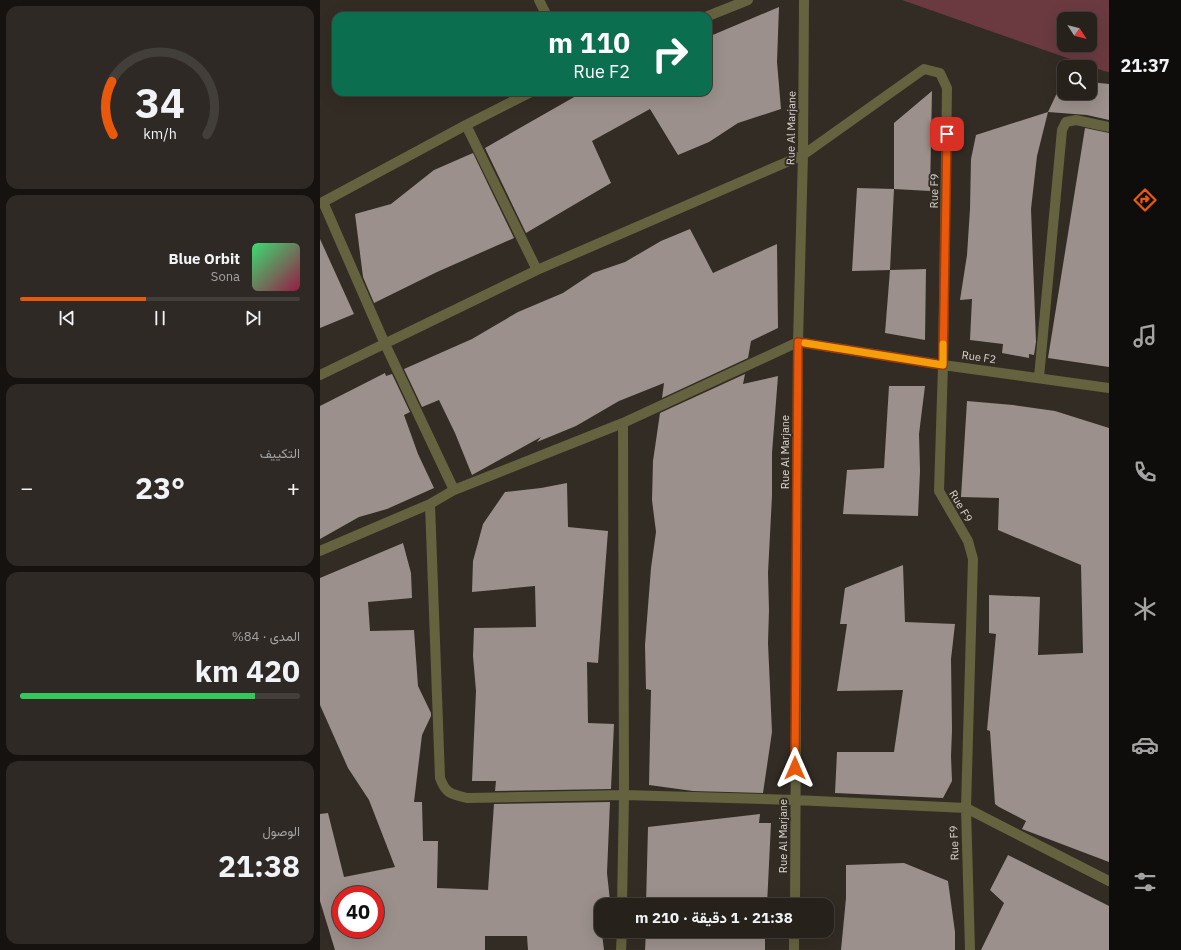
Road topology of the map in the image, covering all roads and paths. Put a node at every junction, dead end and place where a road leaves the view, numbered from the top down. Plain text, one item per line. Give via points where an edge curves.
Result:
1 (539, 0) edge
2 (748, 0) edge
3 (804, 0) edge
4 (545, 12) edge
5 (712, 14) edge
6 (523, 96) edge
7 (466, 125) junction
8 (1109, 127) edge
9 (803, 155) junction
10 (537, 270) junction
11 (798, 342) junction
12 (385, 344) junction
13 (943, 365) junction
14 (320, 375) edge
15 (1039, 378) junction
16 (1109, 388) edge
17 (623, 423) junction
18 (454, 490) junction
19 (430, 504) junction
20 (320, 551) edge
21 (624, 795) junction
22 (795, 800) junction
23 (966, 808) junction
24 (1109, 881) edge
25 (622, 898) edge
26 (794, 898) edge
27 (622, 938) edge
28 (794, 938) edge
29 (621, 950) edge
30 (794, 950) edge
31 (970, 950) edge

1 - 4 street
2 - 5 street
3 - 9 street, Rue Al Marjane
6 - 7 street
7 - 10 street
7 - 12 street via 323,202
8 - 15 street via 1076,120 1066,122 1062,130
9 - 10 street
9 - 11 street, Rue Al Marjane
9 - 13 street, Rue F9 via 924,69 940,73 947,88
10 - 12 street
11 - 13 street, Rue F2
11 - 17 street
11 - 22 street, Rue Al Marjane
12 - 14 street
12 - 18 street
13 - 15 street, Rue F2
13 - 23 street, Rue F9 via 939,491 968,541 973,559
15 - 16 street, Rue F2
17 - 18 street
17 - 21 street
18 - 19 street
19 - 20 street
19 - 21 street via 440,778 444,788 452,794 467,798
21 - 22 street
21 - 25 street
22 - 23 street
22 - 26 street, Rue Al Marjane
23 - 24 street
23 - 31 street, Rue F9
27 - 29 street
28 - 30 street

